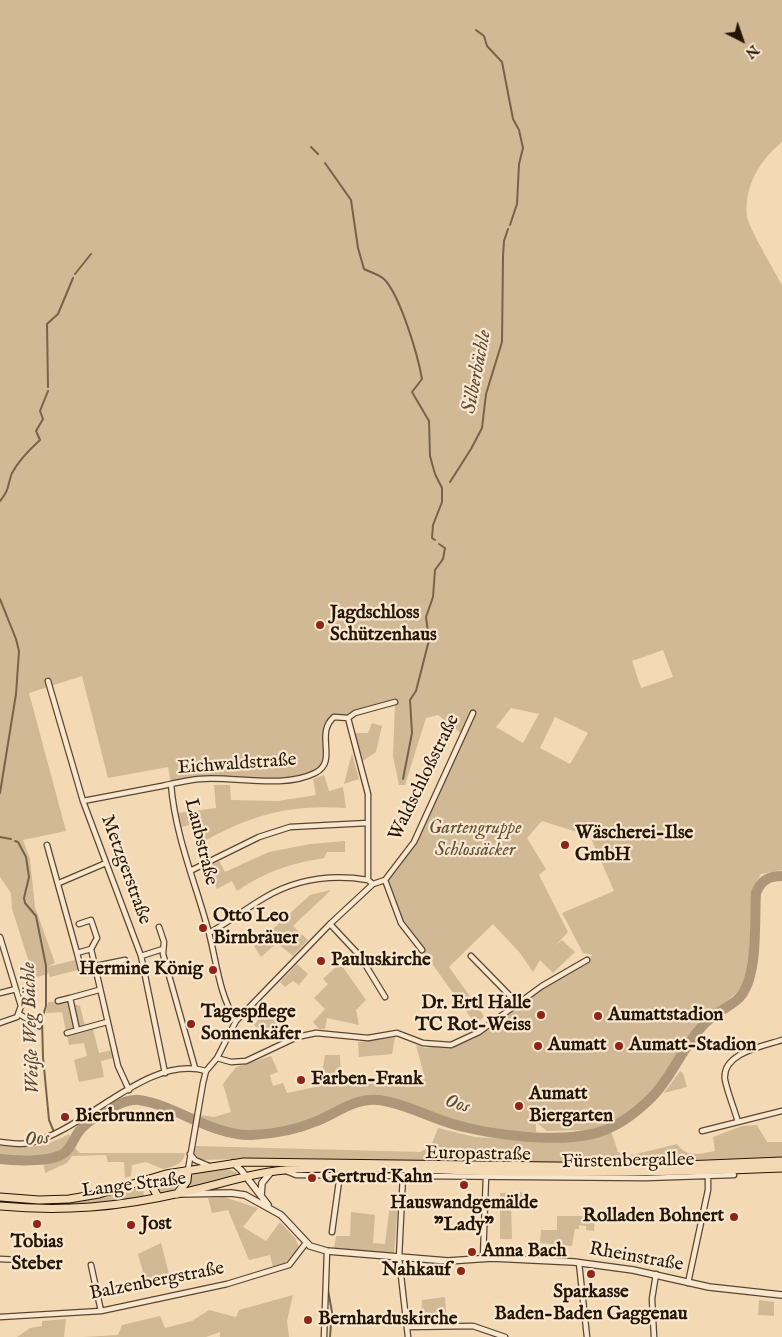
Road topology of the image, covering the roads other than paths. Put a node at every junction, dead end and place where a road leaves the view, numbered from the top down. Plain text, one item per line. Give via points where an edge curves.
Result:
1 (48, 680) dead end
2 (395, 702) dead end
3 (473, 713) dead end
4 (348, 718) junction
5 (171, 784) junction
6 (83, 800) junction
7 (368, 823) junction
8 (47, 845) dead end
9 (106, 863) junction
10 (190, 871) junction
11 (368, 880) junction
12 (385, 880) junction
13 (59, 883) junction
14 (373, 884) junction
15 (79, 924) dead end
16 (330, 924) junction
17 (159, 927) dead end
18 (209, 933) junction
19 (0, 939) edge
20 (91, 949) junction
21 (163, 949) junction
22 (422, 950) dead end
23 (77, 953) junction
24 (141, 956) junction
25 (471, 956) dead end
26 (125, 960) dead end
27 (587, 960) dead end
28 (94, 966) junction
29 (16, 989) junction
30 (99, 990) junction
31 (0, 993) edge
32 (385, 997) dead end
33 (70, 998) junction
34 (58, 1000) dead end
35 (517, 1003) junction
36 (19, 1014) junction
37 (236, 1021) junction
38 (0, 1022) edge
39 (107, 1022) junction
40 (39, 1026) dead end
41 (77, 1030) junction
42 (67, 1033) dead end
43 (782, 1040) edge
44 (217, 1058) junction
45 (195, 1068) junction
46 (206, 1071) junction
47 (165, 1073) junction
48 (129, 1090) junction
49 (782, 1111) edge
50 (738, 1122) junction
51 (702, 1131) dead end
52 (0, 1142) edge
53 (190, 1154) junction
54 (782, 1161) edge
55 (232, 1163) junction
56 (210, 1166) junction
57 (782, 1168) edge
58 (188, 1170) junction
59 (284, 1170) junction
60 (273, 1171) junction
61 (176, 1172) junction
62 (340, 1174) junction
63 (402, 1175) junction
64 (734, 1175) dead end
65 (160, 1176) junction
66 (247, 1176) junction
67 (486, 1176) junction
68 (708, 1176) junction
69 (184, 1186) junction
70 (177, 1194) junction
71 (260, 1196) junction
72 (0, 1197) edge
73 (158, 1197) junction
74 (0, 1206) edge
75 (270, 1207) junction
76 (332, 1232) dead end
77 (306, 1243) junction
78 (327, 1251) junction
79 (399, 1258) junction
80 (483, 1258) junction
81 (0, 1259) edge
82 (22, 1260) dead end
83 (579, 1263) junction
84 (91, 1265) dead end
85 (656, 1274) junction
86 (688, 1282) junction
87 (782, 1295) edge
88 (101, 1310) junction
89 (0, 1317) edge
90 (406, 1327) junction
91 (324, 1337) edge
92 (408, 1337) edge
93 (505, 1337) edge
94 (587, 1337) edge
95 (654, 1337) edge

1 - 6 street, Metzgerstraße
2 - 4 street, Eichwaldstraße
3 - 12 street, Waldschloßstraße via 414,842
4 - 5 street, Eichwaldstraße via 334,717 328,723 325,732 327,759 315,774 274,781 200,779
4 - 7 street via 368,794
5 - 6 street, Eichwaldstraße
5 - 10 street, Laubstraße via 173,810
6 - 9 street, Metzgerstraße
7 - 10 street via 290,827 259,837
7 - 11 street
8 - 13 street
9 - 13 street
9 - 24 street, Metzgerstraße
10 - 18 street, Laubstraße
11 - 14 street
11 - 18 street via 324,877 298,882 264,897
12 - 14 street
12 - 22 street via 401,922
13 - 23 street
14 - 16 street
15 - 20 street via 91,920 97,938
16 - 32 street via 360,956
16 - 37 street
17 - 21 street
18 - 37 street, Laubstraße via 226,1005
19 - 29 street
20 - 23 street
20 - 28 street
21 - 24 street
21 - 45 street
23 - 28 street via 81,969
24 - 47 street, Metzgerstraße
25 - 35 street
26 - 28 street
27 - 35 street
28 - 30 street
29 - 31 street
29 - 36 street via 21,1006
30 - 33 street
30 - 39 street
33 - 34 street
33 - 41 street
35 - 44 street via 479,1032 451,1045 424,1043 397,1033 368,1038 316,1033 297,1037 246,1061 231,1062
36 - 38 street via 14,1019
36 - 40 street
37 - 44 street
39 - 41 street
39 - 48 street via 118,1066
41 - 42 street
43 - 50 street via 743,1054 727,1067 725,1078
44 - 46 street
45 - 46 street
45 - 47 street
46 - 53 street
47 - 48 street
48 - 52 street via 52,1136 28,1144
49 - 50 street
50 - 51 street
53 - 56 street, Lange Straße via 195,1160
53 - 58 street
54 - 55 main road, Europastraße via 634,1167 290,1161
55 - 56 main road, Lange Straße
55 - 66 street, Lange Straße
56 - 58 main road, Lange Straße
57 - 59 main road, Europastraße via 575,1173
58 - 61 main road, Lange Straße
58 - 69 main road
59 - 60 main road, Europastraße
59 - 62 street, Fürstenbergallee via 290,1174
60 - 66 main road, Europastraße
60 - 71 street via 262,1183
61 - 65 main road, Lange Straße
61 - 69 main road via 183,1178
62 - 63 street, Fürstenbergallee
62 - 76 street
63 - 67 street, Fürstenbergallee
63 - 79 street
64 - 68 street, Fürstenbergallee
65 - 72 main road, Lange Straße via 99,1194 69,1199
65 - 73 main road via 152,1186
66 - 70 main road, Europastraße
66 - 71 street, Lange Straße
67 - 68 street, Fürstenbergallee
67 - 80 street
68 - 86 street via 708,1190
69 - 70 main road
70 - 73 main road, Lange Straße
70 - 75 street, Lange Straße via 236,1193
71 - 75 street, Lange Straße
73 - 74 main road, Lange Straße via 79,1209
75 - 77 street, Lange Straße via 290,1223
77 - 78 street, Rheinstraße
77 - 88 street, Balzenbergstraße via 293,1262 281,1268 228,1284
78 - 79 street, Rheinstraße
78 - 91 street
79 - 80 street, Rheinstraße via 448,1261
79 - 90 street
80 - 83 street, Rheinstraße
81 - 82 street
83 - 85 street, Rheinstraße
83 - 94 street
84 - 88 street
85 - 86 street, Rheinstraße
85 - 95 street via 652,1299
86 - 87 street, Rheinstraße
88 - 89 street, Balzenbergstraße
90 - 92 street
90 - 93 street via 473,1326

